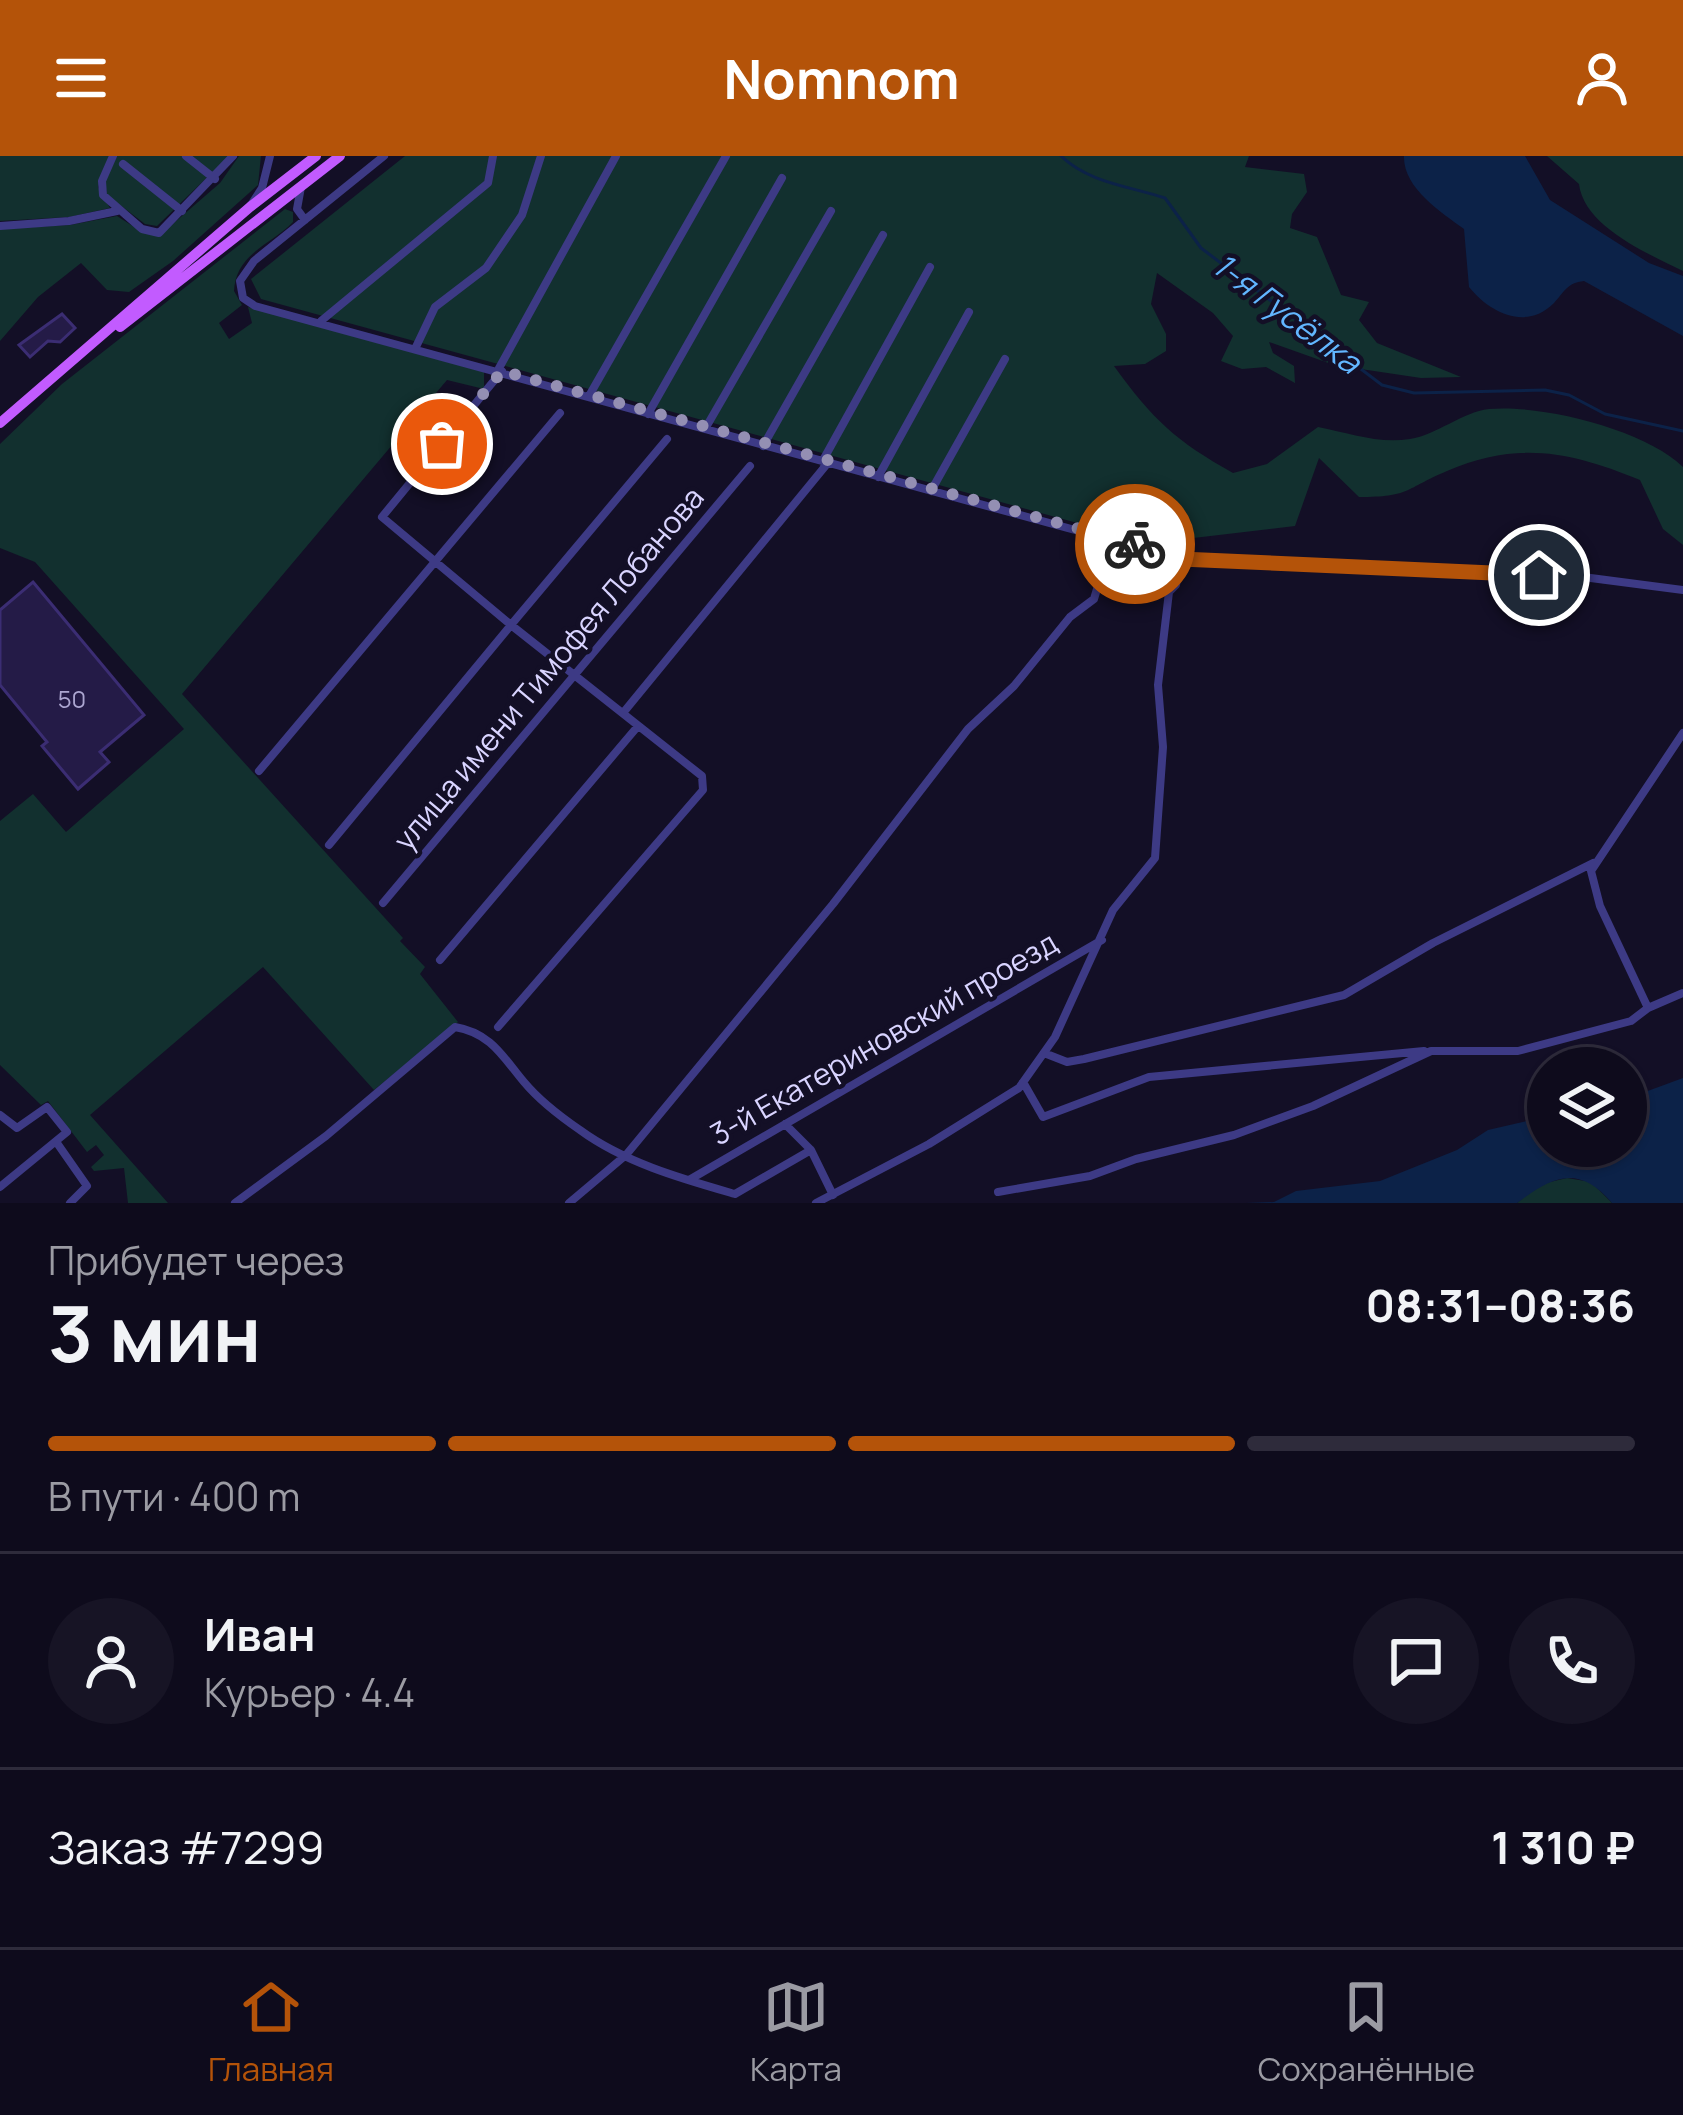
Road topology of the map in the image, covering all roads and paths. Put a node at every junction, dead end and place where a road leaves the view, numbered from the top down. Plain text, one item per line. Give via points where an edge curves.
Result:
1 (113, 156) edge
2 (186, 156) edge
3 (233, 156) edge
4 (316, 156) edge
5 (340, 156) edge
6 (384, 156) edge
7 (494, 156) edge
8 (541, 156) edge
9 (616, 156) edge
10 (726, 156) edge
11 (269, 160) edge
12 (123, 164) dead end
13 (782, 178) dead end
14 (215, 179) junction
15 (297, 180) junction
16 (250, 207) junction
17 (297, 209) junction
18 (119, 211) junction
19 (182, 211) junction
20 (831, 211) dead end
21 (269, 212) junction
22 (305, 220) junction
23 (0, 226) edge
24 (883, 236) dead end
25 (930, 267) dead end
26 (969, 312) dead end
27 (320, 322) junction
28 (107, 334) junction
29 (415, 349) junction
30 (1005, 358) dead end
31 (500, 371) junction
32 (589, 396) junction
33 (560, 413) dead end
34 (648, 414) junction
35 (0, 423) edge
36 (705, 429) junction
37 (667, 439) dead end
38 (763, 446) junction
39 (825, 463) junction
40 (750, 466) dead end
41 (878, 477) junction
42 (931, 491) junction
43 (1103, 536) junction
44 (1181, 559) junction
45 (434, 564) junction
46 (1683, 590) edge
47 (511, 626) junction
48 (573, 676) junction
49 (623, 713) junction
50 (638, 726) junction
51 (1683, 733) edge
52 (259, 772) dead end
53 (329, 844) dead end
54 (1593, 863) junction
55 (383, 903) dead end
56 (1103, 939) junction
57 (440, 960) dead end
58 (1683, 994) edge
59 (1648, 1007) junction
60 (498, 1027) dead end
61 (1431, 1051) junction
62 (1044, 1053) junction
63 (1023, 1082) junction
64 (0, 1115) edge
65 (785, 1124) junction
66 (57, 1143) junction
67 (811, 1150) junction
68 (626, 1155) junction
69 (688, 1180) junction
70 (0, 1187) edge
71 (998, 1192) dead end
72 (833, 1195) junction
73 (70, 1203) edge
74 (235, 1203) edge
75 (569, 1203) edge
76 (816, 1203) edge

1 - 18 street via 101,181
2 - 14 street
3 - 14 street
4 - 15 main road
5 - 15 main road
6 - 22 street
7 - 27 street via 488,183
8 - 29 street via 522,215 486,268 435,307
9 - 31 street
10 - 32 street
11 - 15 street
11 - 16 street
12 - 19 street
13 - 34 street
14 - 19 street
15 - 16 main road
15 - 17 street
15 - 21 main road
16 - 28 main road
17 - 21 street
17 - 22 street
18 - 19 street via 159,232
18 - 23 street
20 - 36 street
21 - 28 main road
22 - 27 street via 244,272 240,291 255,306
24 - 38 street
25 - 39 street
26 - 41 street
27 - 29 street
28 - 35 main road
29 - 31 street
30 - 42 street
31 - 32 street
31 - 45 street via 382,517
32 - 34 street
33 - 45 street
34 - 36 street
36 - 38 street
37 - 47 street
38 - 39 street
39 - 41 street
39 - 49 street
40 - 48 street, улица имени Тимофея Лобанова
41 - 42 street
42 - 43 street
43 - 44 street
43 - 68 street via 1106,559 1094,599 968,729
44 - 46 street via 1583,577
44 - 56 street via 1169,592 1159,686 1155,858 1113,910
45 - 47 street
45 - 52 street
47 - 48 street
47 - 53 street
48 - 49 street
48 - 55 street, улица имени Тимофея Лобанова
49 - 50 street
50 - 57 street
50 - 60 street via 702,776 703,790
51 - 54 street
54 - 59 street via 1600,907
54 - 62 street via 1344,994 1084,1059
56 - 62 street
56 - 65 street, 3-й Екатериновский проезд
58 - 59 street
59 - 61 street via 1631,1021 1518,1051
61 - 63 street via 1149,1077 1043,1118
61 - 71 street via 1234,1135 1090,1176
62 - 63 street
63 - 72 street
64 - 66 street via 15,1129 45,1107 67,1132
65 - 67 street
65 - 69 street, 3-й Екатериновский проезд
66 - 70 street
66 - 73 street via 87,1186
67 - 69 street via 735,1194
67 - 72 street
68 - 69 street
68 - 74 street via 538,1097 501,1048 455,1027
68 - 75 street
72 - 76 street

